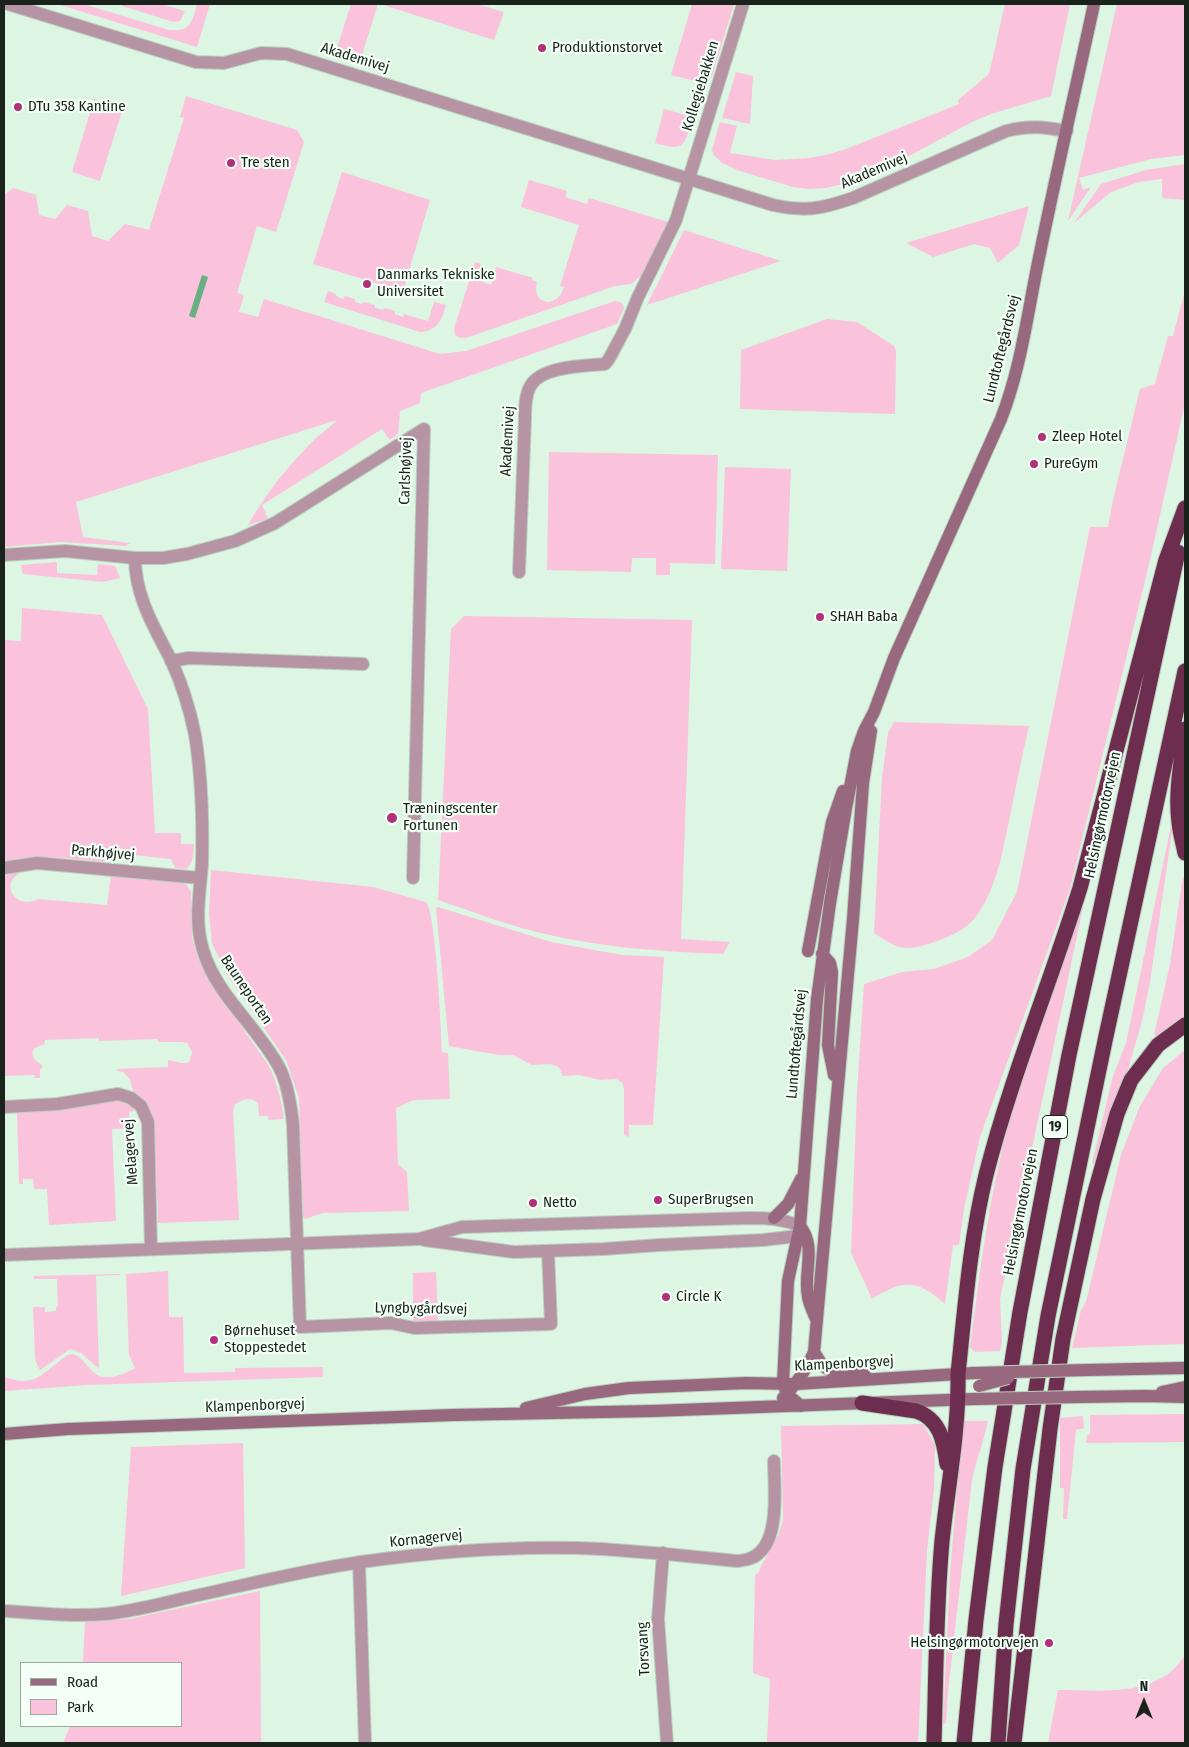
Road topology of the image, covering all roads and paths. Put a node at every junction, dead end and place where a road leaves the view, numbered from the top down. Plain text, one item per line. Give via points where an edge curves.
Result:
1 (8, 4) edge
2 (743, 4) edge
3 (1094, 4) edge
4 (1067, 131) junction
5 (690, 179) junction
6 (1185, 508) edge
7 (1185, 517) edge
8 (4, 555) edge
9 (135, 558) junction
10 (519, 572) dead end
11 (171, 661) junction
12 (364, 664) dead end
13 (1185, 671) edge
14 (874, 712) junction
15 (1185, 729) edge
16 (857, 751) junction
17 (1185, 853) edge
18 (4, 868) edge
19 (200, 878) junction
20 (413, 878) dead end
21 (808, 951) dead end
22 (822, 954) junction
23 (1185, 1025) edge
24 (837, 1090) junction
25 (4, 1107) edge
26 (804, 1174) junction
27 (826, 1217) junction
28 (774, 1218) junction
29 (801, 1231) junction
30 (419, 1239) junction
31 (296, 1244) junction
32 (151, 1249) junction
33 (548, 1251) junction
34 (4, 1255) edge
35 (817, 1322) junction
36 (814, 1352) junction
37 (1185, 1368) edge
38 (958, 1374) junction
39 (893, 1378) junction
40 (976, 1379) junction
41 (1185, 1386) edge
42 (789, 1387) junction
43 (1145, 1396) junction
44 (1185, 1397) edge
45 (958, 1399) junction
46 (862, 1403) junction
47 (801, 1406) junction
48 (771, 1408) junction
49 (507, 1414) junction
50 (4, 1434) edge
51 (774, 1461) dead end
52 (948, 1488) junction
53 (663, 1553) junction
54 (359, 1562) junction
55 (4, 1611) edge
56 (365, 1743) edge
57 (667, 1743) edge
58 (934, 1743) edge
59 (964, 1743) edge
60 (998, 1743) edge
61 (1014, 1743) edge

1 - 5 street, Akademivej via 196,62 224,63 260,53 287,54
2 - 5 street, Kollegiebakken
3 - 4 street, Lundtoftegårdsvej
4 - 5 street, Akademivej via 1038,126 1006,130 853,198 808,210 773,205
4 - 14 street, Lundtoftegårdsvej via 1012,392 894,658
5 - 10 street, Akademivej via 676,220 609,359 605,364 551,370 532,383 525,419
6 - 38 highway via 1166,560 1066,935 1017,1069 988,1169 972,1256
7 - 59 highway, Helsingørmotorvejen / 19 via 1071,1045 1020,1312 995,1467
8 - 9 street, Carlshøjvej via 65,551
9 - 11 street, Bauneporten via 142,602
9 - 20 street, Carlshøjvej via 163,558 235,542 275,523 424,429
11 - 12 street via 189,658
11 - 19 street, Bauneporten via 186,700 195,738 202,802
13 - 60 highway, 19 via 1048,1316 1023,1469 1006,1624
14 - 16 street, Lundtoftegårdsvej
14 - 24 street, Lundtoftegårdsvej via 863,783
15 - 17 highway via 1178,807
16 - 21 street via 832,822
16 - 22 street, Lundtoftegårdsvej
18 - 19 street, Parkhøjvej via 38,863
19 - 31 street, Bauneporten via 198,927 207,962 222,989 279,1067 287,1090 293,1125
22 - 24 street via 830,963 832,972 828,1046
22 - 26 street, Lundtoftegårdsvej
23 - 61 highway via 1158,1044 1132,1080 1117,1114 1093,1199 1065,1330 1051,1420
24 - 27 street, Lundtoftegårdsvej
25 - 32 street, Melagervej via 58,1104 118,1094 141,1106 148,1122
26 - 28 street via 788,1204
26 - 29 street, Lundtoftegårdsvej
27 - 29 street via 817,1226
27 - 35 street, Lundtoftegårdsvej
28 - 29 street via 786,1220
28 - 30 street via 462,1227
29 - 33 street via 763,1240
29 - 35 street via 809,1248 808,1298
29 - 42 street, Lundtoftegårdsvej via 788,1281
30 - 31 street
30 - 33 street via 514,1252
31 - 32 street
31 - 33 street, Lyngbygårdsvej via 300,1327 551,1324
32 - 34 street
35 - 36 street, Lundtoftegårdsvej
36 - 39 street via 822,1365 830,1370
36 - 42 street via 809,1365
37 - 40 street, Klampenborgvej, bridge via 1034,1372
38 - 39 street, Klampenborgvej
38 - 40 street, Klampenborgvej
38 - 45 highway
39 - 42 street, Klampenborgvej
40 - 45 street
41 - 43 street
42 - 47 street
42 - 48 street
42 - 49 street, Klampenborgvej via 746,1383 629,1388 585,1394
43 - 44 street, Klampenborgvej
43 - 45 street, Klampenborgvej, bridge
45 - 46 street, Klampenborgvej
45 - 52 highway
46 - 47 street, Klampenborgvej
46 - 52 highway via 916,1410 934,1422 944,1446
47 - 48 street, Klampenborgvej
48 - 49 street, Klampenborgvej
49 - 50 street, Klampenborgvej
51 - 53 street, Kornagervej via 774,1522 761,1552 750,1559 737,1561
52 - 58 highway via 938,1590
53 - 54 street, Kornagervej via 600,1549 492,1549
53 - 57 street, Torsvang via 658,1619
54 - 55 street, Kornagervej via 106,1614 71,1616
54 - 56 street

